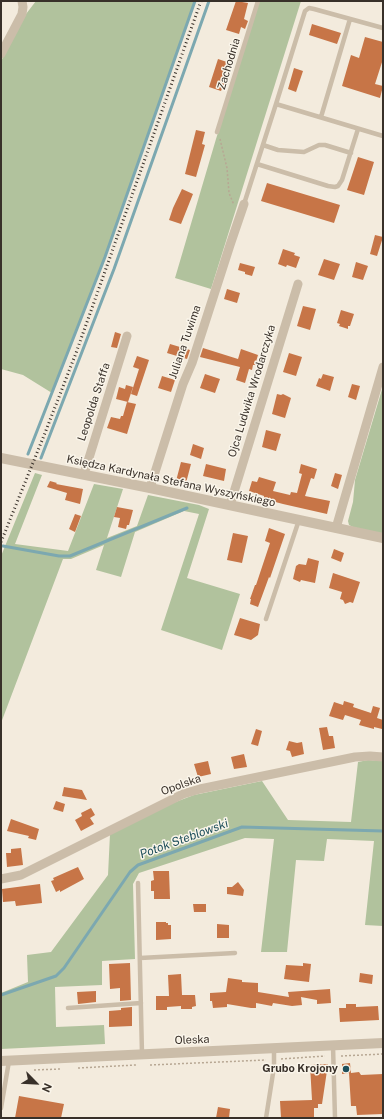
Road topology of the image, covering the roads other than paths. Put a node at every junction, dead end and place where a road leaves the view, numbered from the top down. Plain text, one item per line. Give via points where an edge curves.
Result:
1 (22, 1) edge
2 (258, 1) edge
3 (350, 19) junction
4 (383, 28) edge
5 (1, 54) edge
6 (276, 104) junction
7 (321, 117) junction
8 (358, 129) junction
9 (217, 132) road end
10 (383, 136) edge
11 (263, 145) junction
12 (351, 153) junction
13 (257, 164) junction
14 (243, 207) joint
15 (298, 284) dead end
16 (128, 336) dead end
17 (383, 367) edge
18 (1, 458) edge
19 (84, 474) junction
20 (150, 488) junction
21 (230, 505) junction
22 (299, 520) junction
23 (336, 528) junction
24 (383, 538) edge
25 (266, 619) dead end
26 (383, 757) edge
27 (1, 879) edge
28 (138, 883) dead end
29 (235, 953) dead end
30 (140, 958) junction
31 (141, 1003) junction
32 (68, 1008) dead end
33 (383, 1043) edge
34 (333, 1046) junction
35 (274, 1049) junction
36 (142, 1054) junction
37 (5, 1061) edge
38 (1, 1108) edge
39 (266, 1118) edge
40 (335, 1118) edge

1 - 5 street via 22,14
2 - 9 lane, Zachodnia
3 - 4 lane
3 - 6 lane via 310,8 306,10
3 - 7 lane
6 - 7 lane
6 - 11 lane
7 - 8 lane
8 - 10 lane
8 - 12 lane
11 - 12 lane via 278,150 304,152 324,145
11 - 13 lane
12 - 13 lane via 342,180 335,187
13 - 14 lane
14 - 20 street, Juliana Tuwima
15 - 21 street, Ojca Ludwika Wrodarczyka
16 - 19 street, Leopolda Staffa
17 - 23 street
18 - 19 street, Księdza Kardynała Stefana Wyszyńskiego
19 - 20 street, Księdza Kardynała Stefana Wyszyńskiego
20 - 21 street, Księdza Kardynała Stefana Wyszyńskiego
21 - 22 street, Księdza Kardynała Stefana Wyszyńskiego
22 - 23 street, Księdza Kardynała Stefana Wyszyńskiego
22 - 25 lane
23 - 24 street, Księdza Kardynała Stefana Wyszyńskiego
26 - 27 street, Opolska via 355,757 183,794 22,875
28 - 30 lane
29 - 30 lane
30 - 31 lane
31 - 32 lane
31 - 36 lane
33 - 34 street, Oleska
34 - 35 street, Oleska
34 - 40 lane
35 - 36 street, Oleska
35 - 39 lane via 274,1067
36 - 37 street, Oleska
37 - 38 lane

